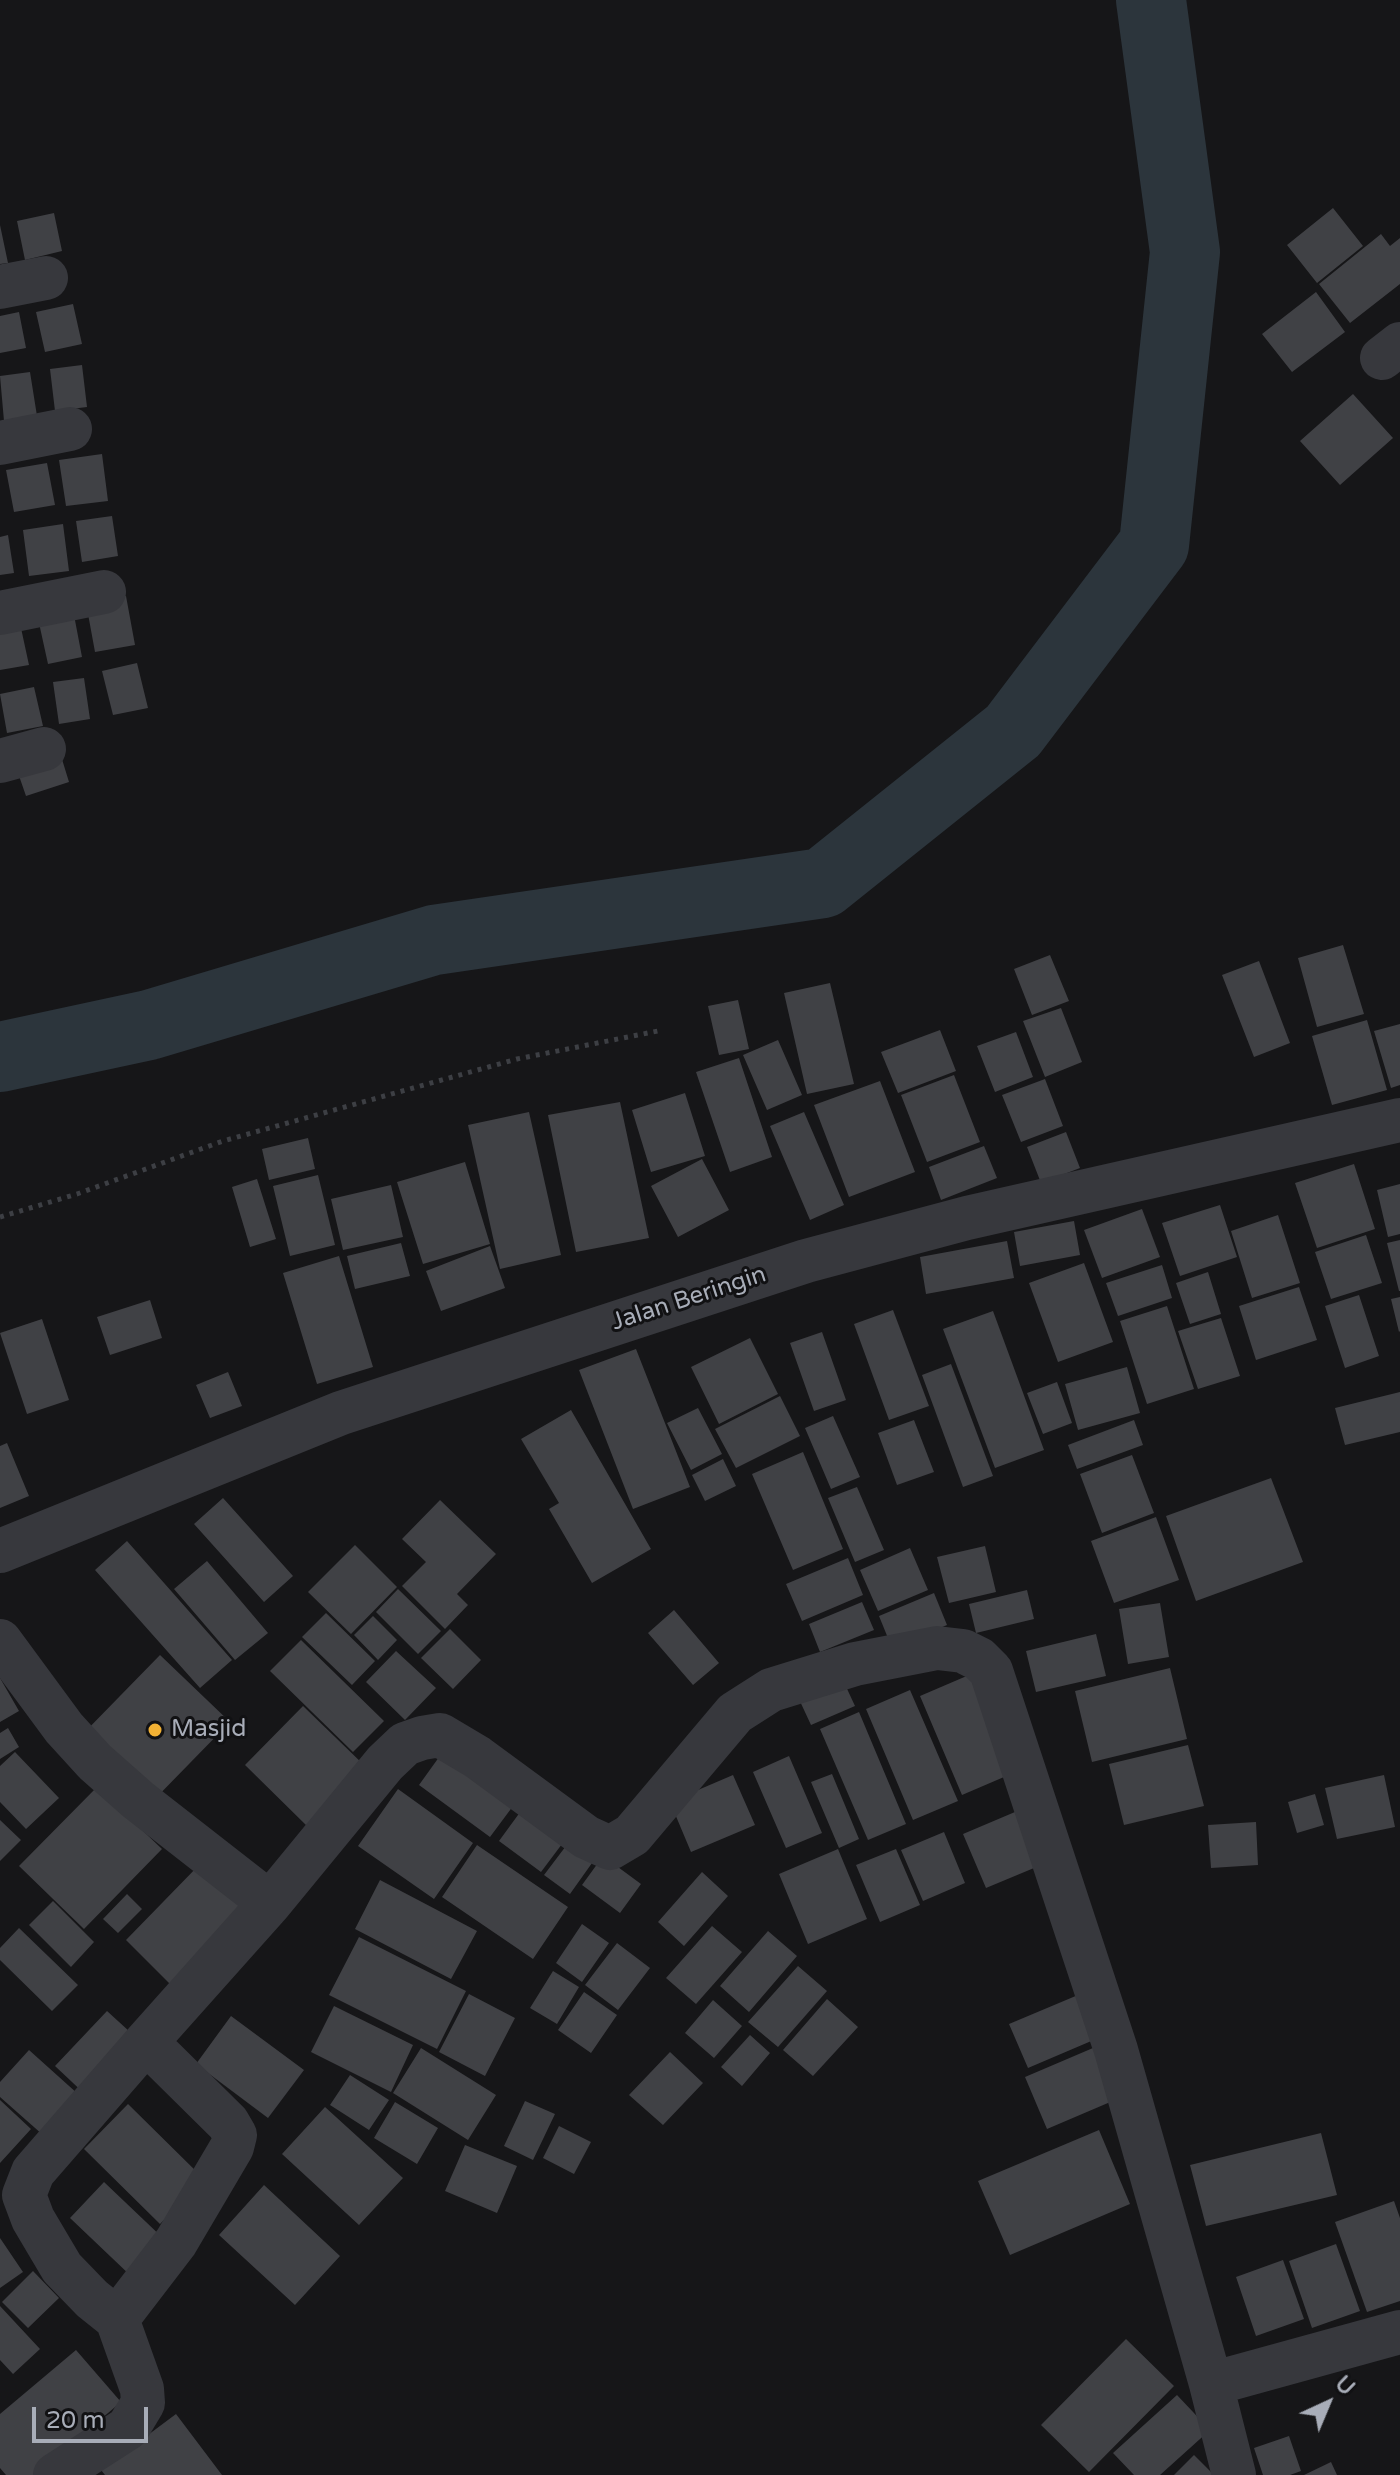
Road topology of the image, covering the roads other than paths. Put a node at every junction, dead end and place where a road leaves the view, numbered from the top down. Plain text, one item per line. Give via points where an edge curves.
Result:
1 (46, 278) dead end
2 (0, 287) edge
3 (70, 429) dead end
4 (0, 443) edge
5 (104, 592) dead end
6 (0, 613) edge
7 (44, 749) dead end
8 (0, 761) edge
9 (1400, 1120) edge
10 (0, 1551) edge
11 (0, 1641) edge
12 (270, 1903) junction
13 (146, 2042) junction
14 (117, 2319) junction
15 (1400, 2332) edge
16 (1211, 2384) junction
17 (55, 2475) edge
18 (1234, 2475) edge

1 - 2 street
3 - 4 street
5 - 6 street
7 - 8 street
9 - 10 street, Jalan Beringin via 967,1218 806,1261 341,1413
11 - 12 street via 95,1762
12 - 13 street
12 - 16 street via 405,1744 440,1735 586,1837 610,1848 632,1835 735,1713 753,1700 804,1678 937,1648 979,1659 991,1671 1116,2050
13 - 14 street via 235,2135 176,2242
13 - 14 street via 33,2172 24,2195 62,2268
14 - 17 street via 143,2403 128,2428
15 - 16 street
16 - 18 street

